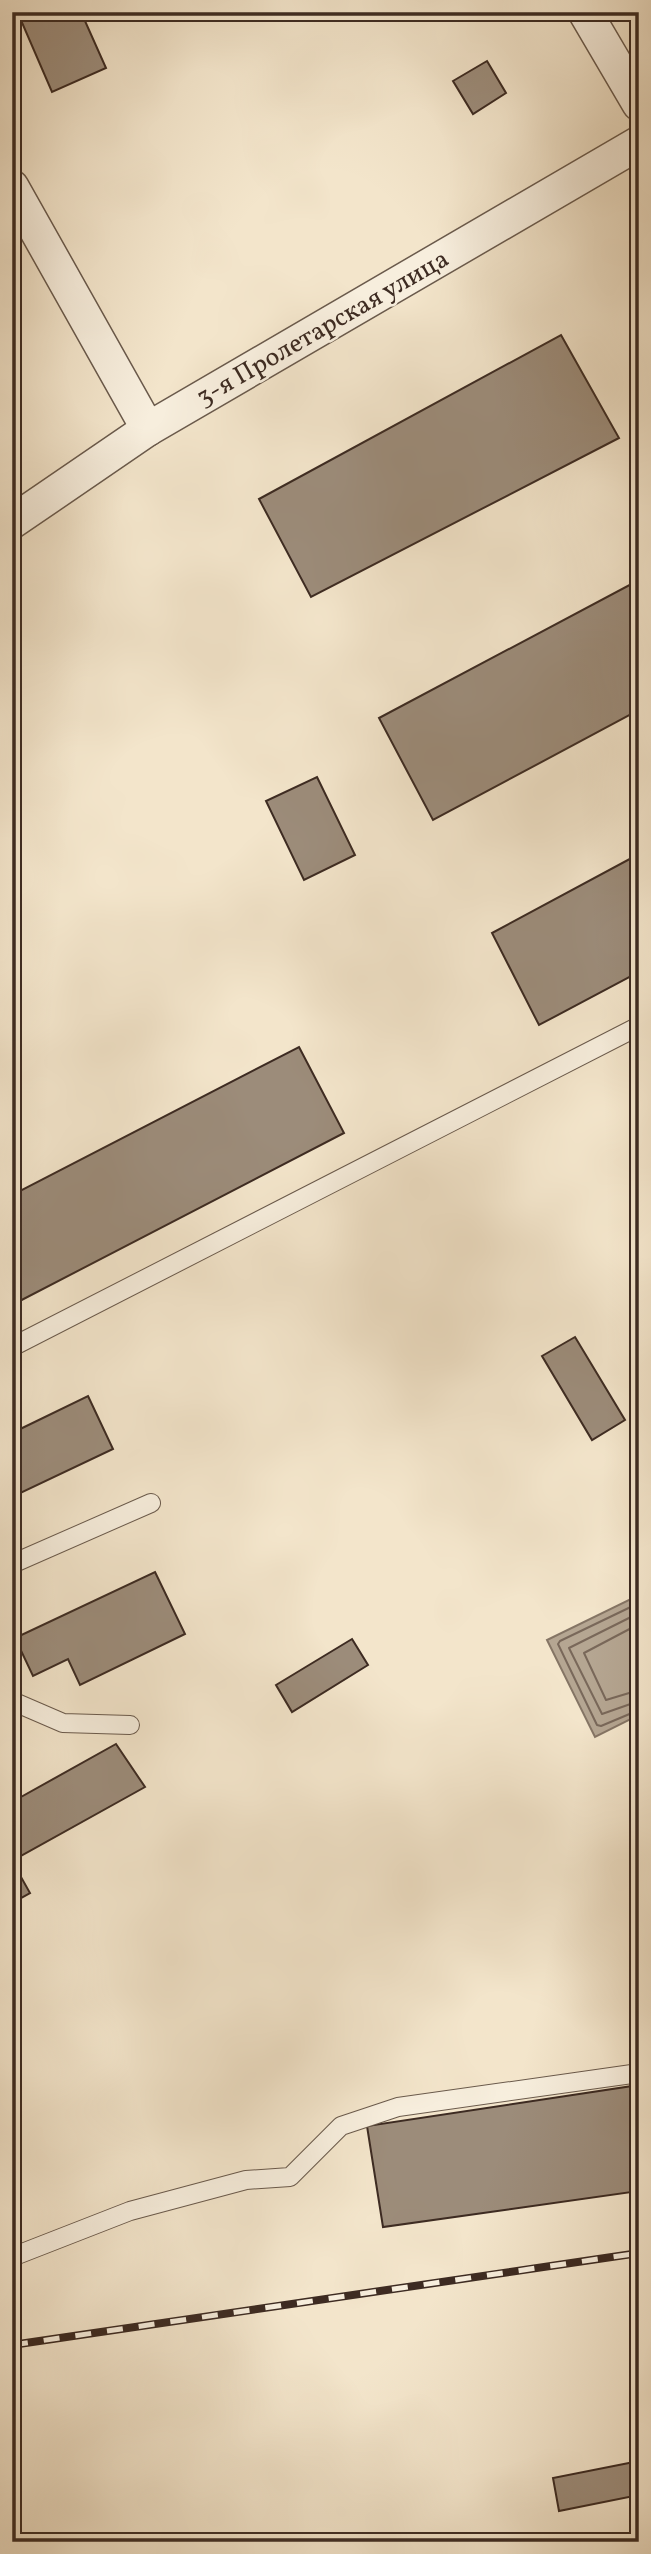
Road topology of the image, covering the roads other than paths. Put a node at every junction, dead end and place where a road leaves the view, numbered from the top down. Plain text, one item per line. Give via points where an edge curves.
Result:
1 (584, 12) edge
2 (639, 104) edge
3 (639, 143) edge
4 (12, 187) edge
5 (148, 429) junction
6 (12, 522) edge
7 (639, 1026) edge
8 (12, 1347) edge
9 (151, 1503) dead end
10 (12, 1564) edge
11 (12, 1700) edge
12 (130, 1725) dead end
13 (639, 2073) edge
14 (12, 2257) edge

1 - 2 street
3 - 5 street, 3-я Пролетарская улица
4 - 5 street
5 - 6 street, 3-я Пролетарская улица
7 - 8 lane
9 - 10 lane
11 - 12 lane via 64,1723
13 - 14 lane via 398,2107 341,2126 290,2177 246,2180 130,2211

